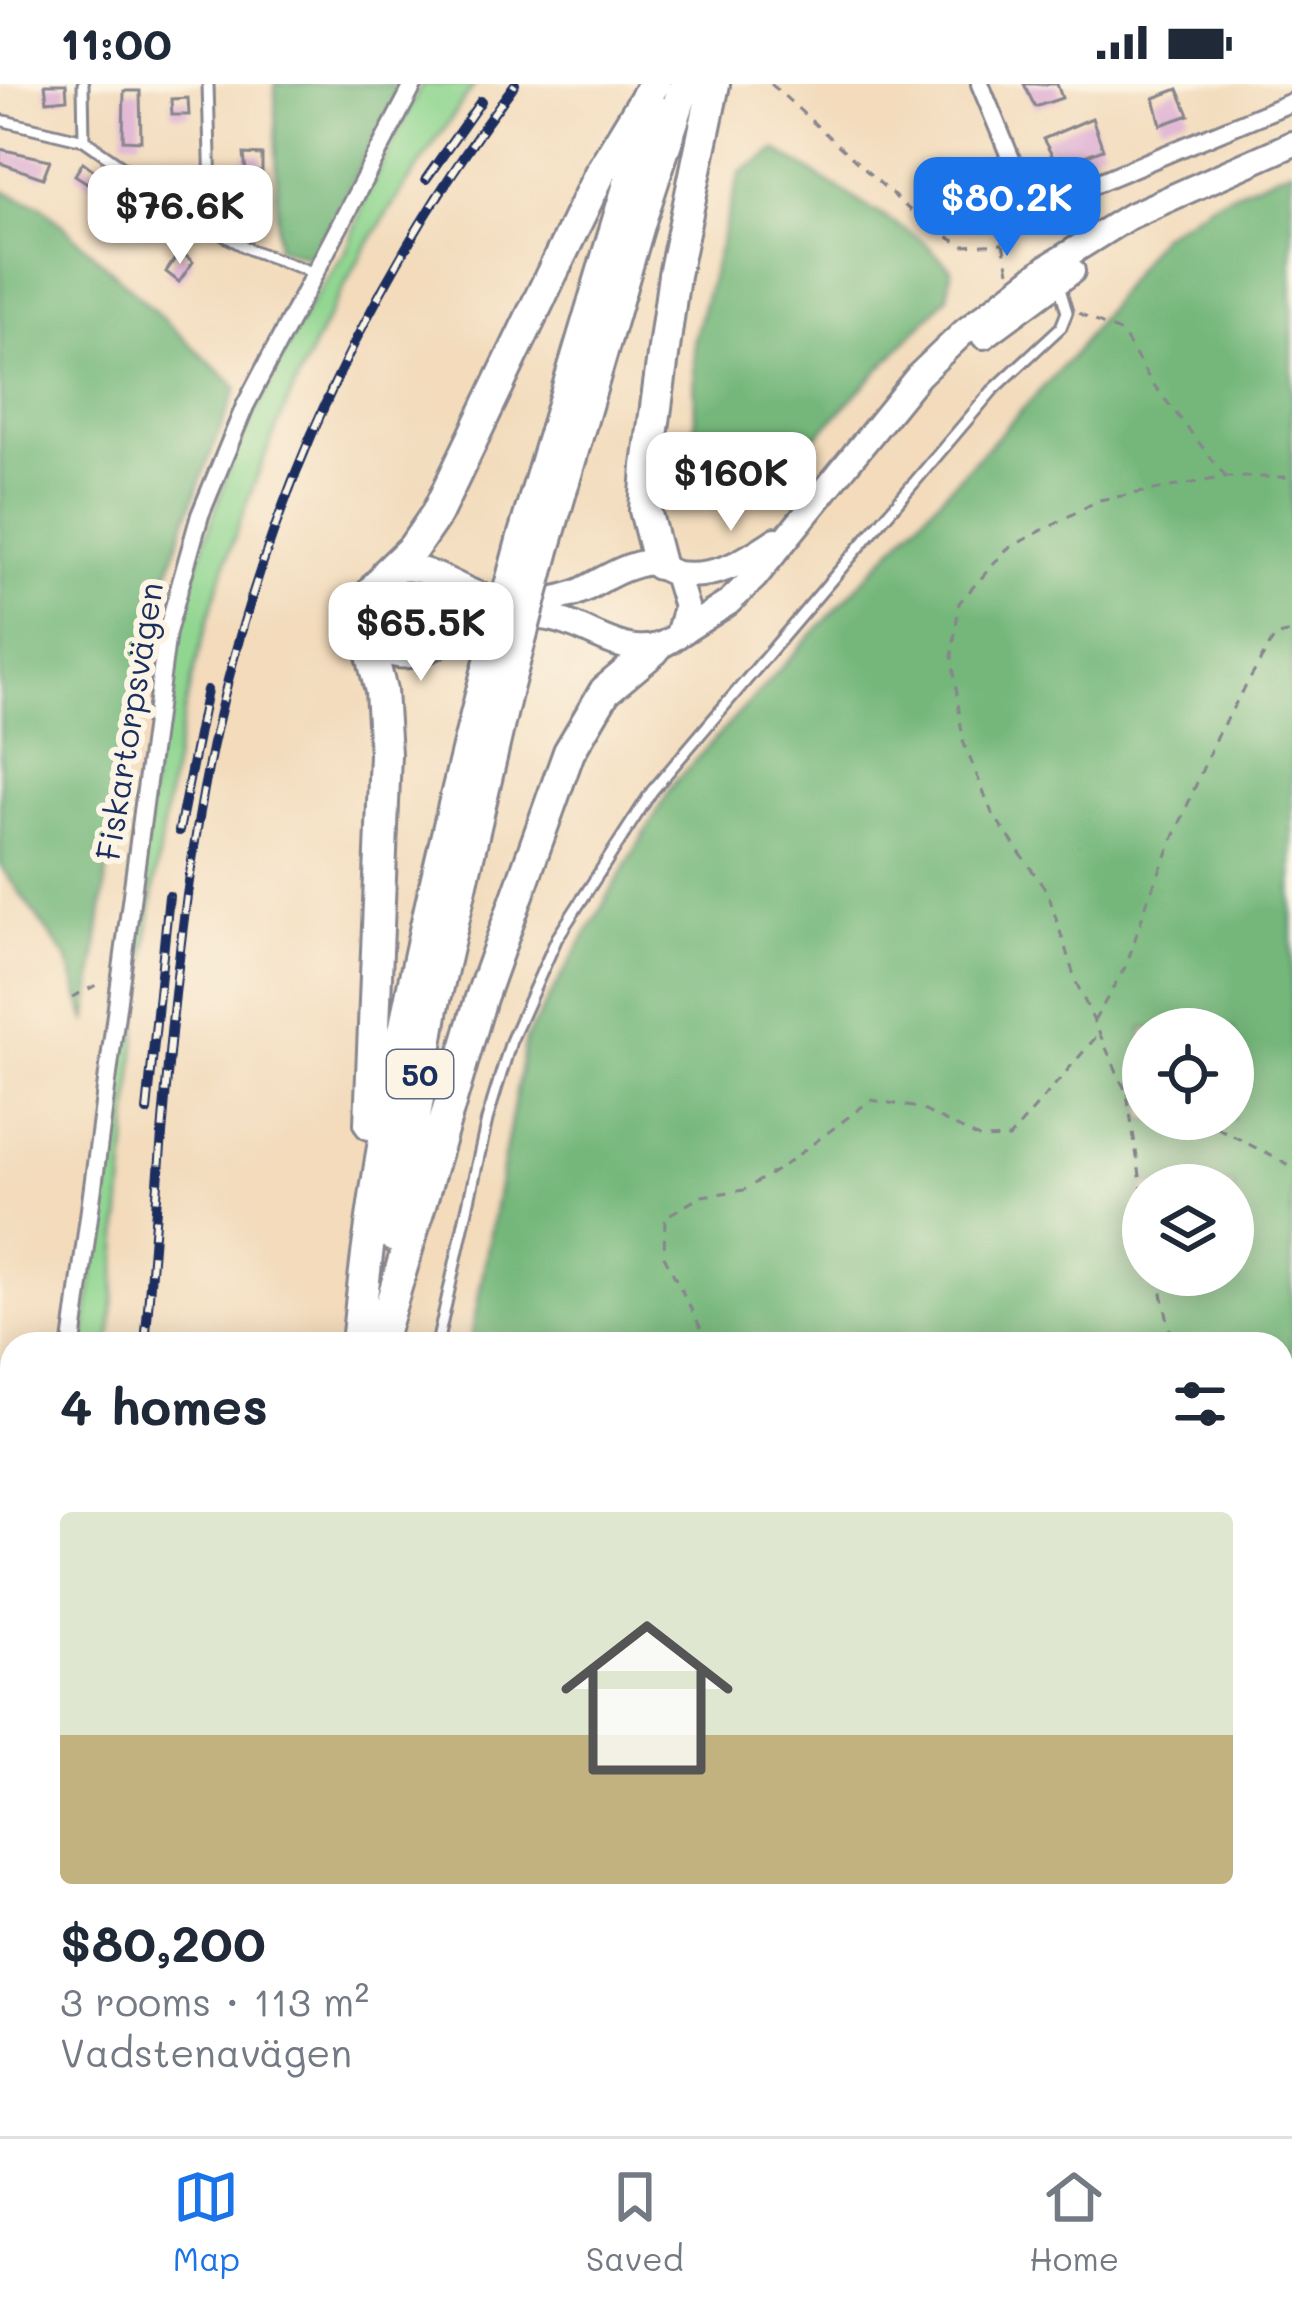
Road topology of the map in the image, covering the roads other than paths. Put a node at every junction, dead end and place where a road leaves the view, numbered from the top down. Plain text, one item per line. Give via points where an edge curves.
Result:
1 (83, 84) edge
2 (208, 84) edge
3 (414, 84) edge
4 (657, 84) edge
5 (686, 84) edge
6 (714, 84) edge
7 (980, 84) edge
8 (1292, 103) edge
9 (0, 121) edge
10 (84, 140) junction
11 (1292, 144) edge
12 (212, 229) junction
13 (318, 274) junction
14 (1052, 274) junction
15 (793, 529) junction
16 (533, 543) junction
17 (668, 569) junction
18 (387, 573) junction
19 (368, 640) junction
20 (666, 642) junction
21 (494, 692) junction
22 (366, 1269) junction
23 (74, 1332) edge
24 (373, 1332) edge
25 (375, 1332) edge
26 (377, 1332) edge
27 (440, 1332) edge

1 - 10 lane
2 - 12 lane
3 - 13 street, Fiskartorpsvägen
4 - 16 highway, 50
4 - 18 highway via 600,173 436,513
5 - 16 highway, 50
6 - 17 highway via 674,275 647,466 645,510
7 - 8 street via 1030,196 1048,200
9 - 10 lane
10 - 12 lane
11 - 14 main road via 1128,217
12 - 13 lane
13 - 23 street, Fiskartorpsvägen via 219,465 177,594 154,710
14 - 15 main road via 965,331 919,375
14 - 27 lane via 1066,312 1054,334 992,391 666,774 549,954 511,1041
15 - 17 main road via 722,573
15 - 20 main road via 728,603
16 - 21 highway, 50, bridge
17 - 18 main road via 636,564 569,596 528,601 488,599 420,570
17 - 20 main road via 686,607
18 - 19 main road via 363,608
19 - 20 main road via 407,656 478,623 524,615 554,618 622,647
19 - 22 highway via 385,754
20 - 26 highway via 605,692 569,752 481,998
21 - 22 highway, 50 via 409,1004
21 - 25 highway, 50
22 - 24 highway, 50

